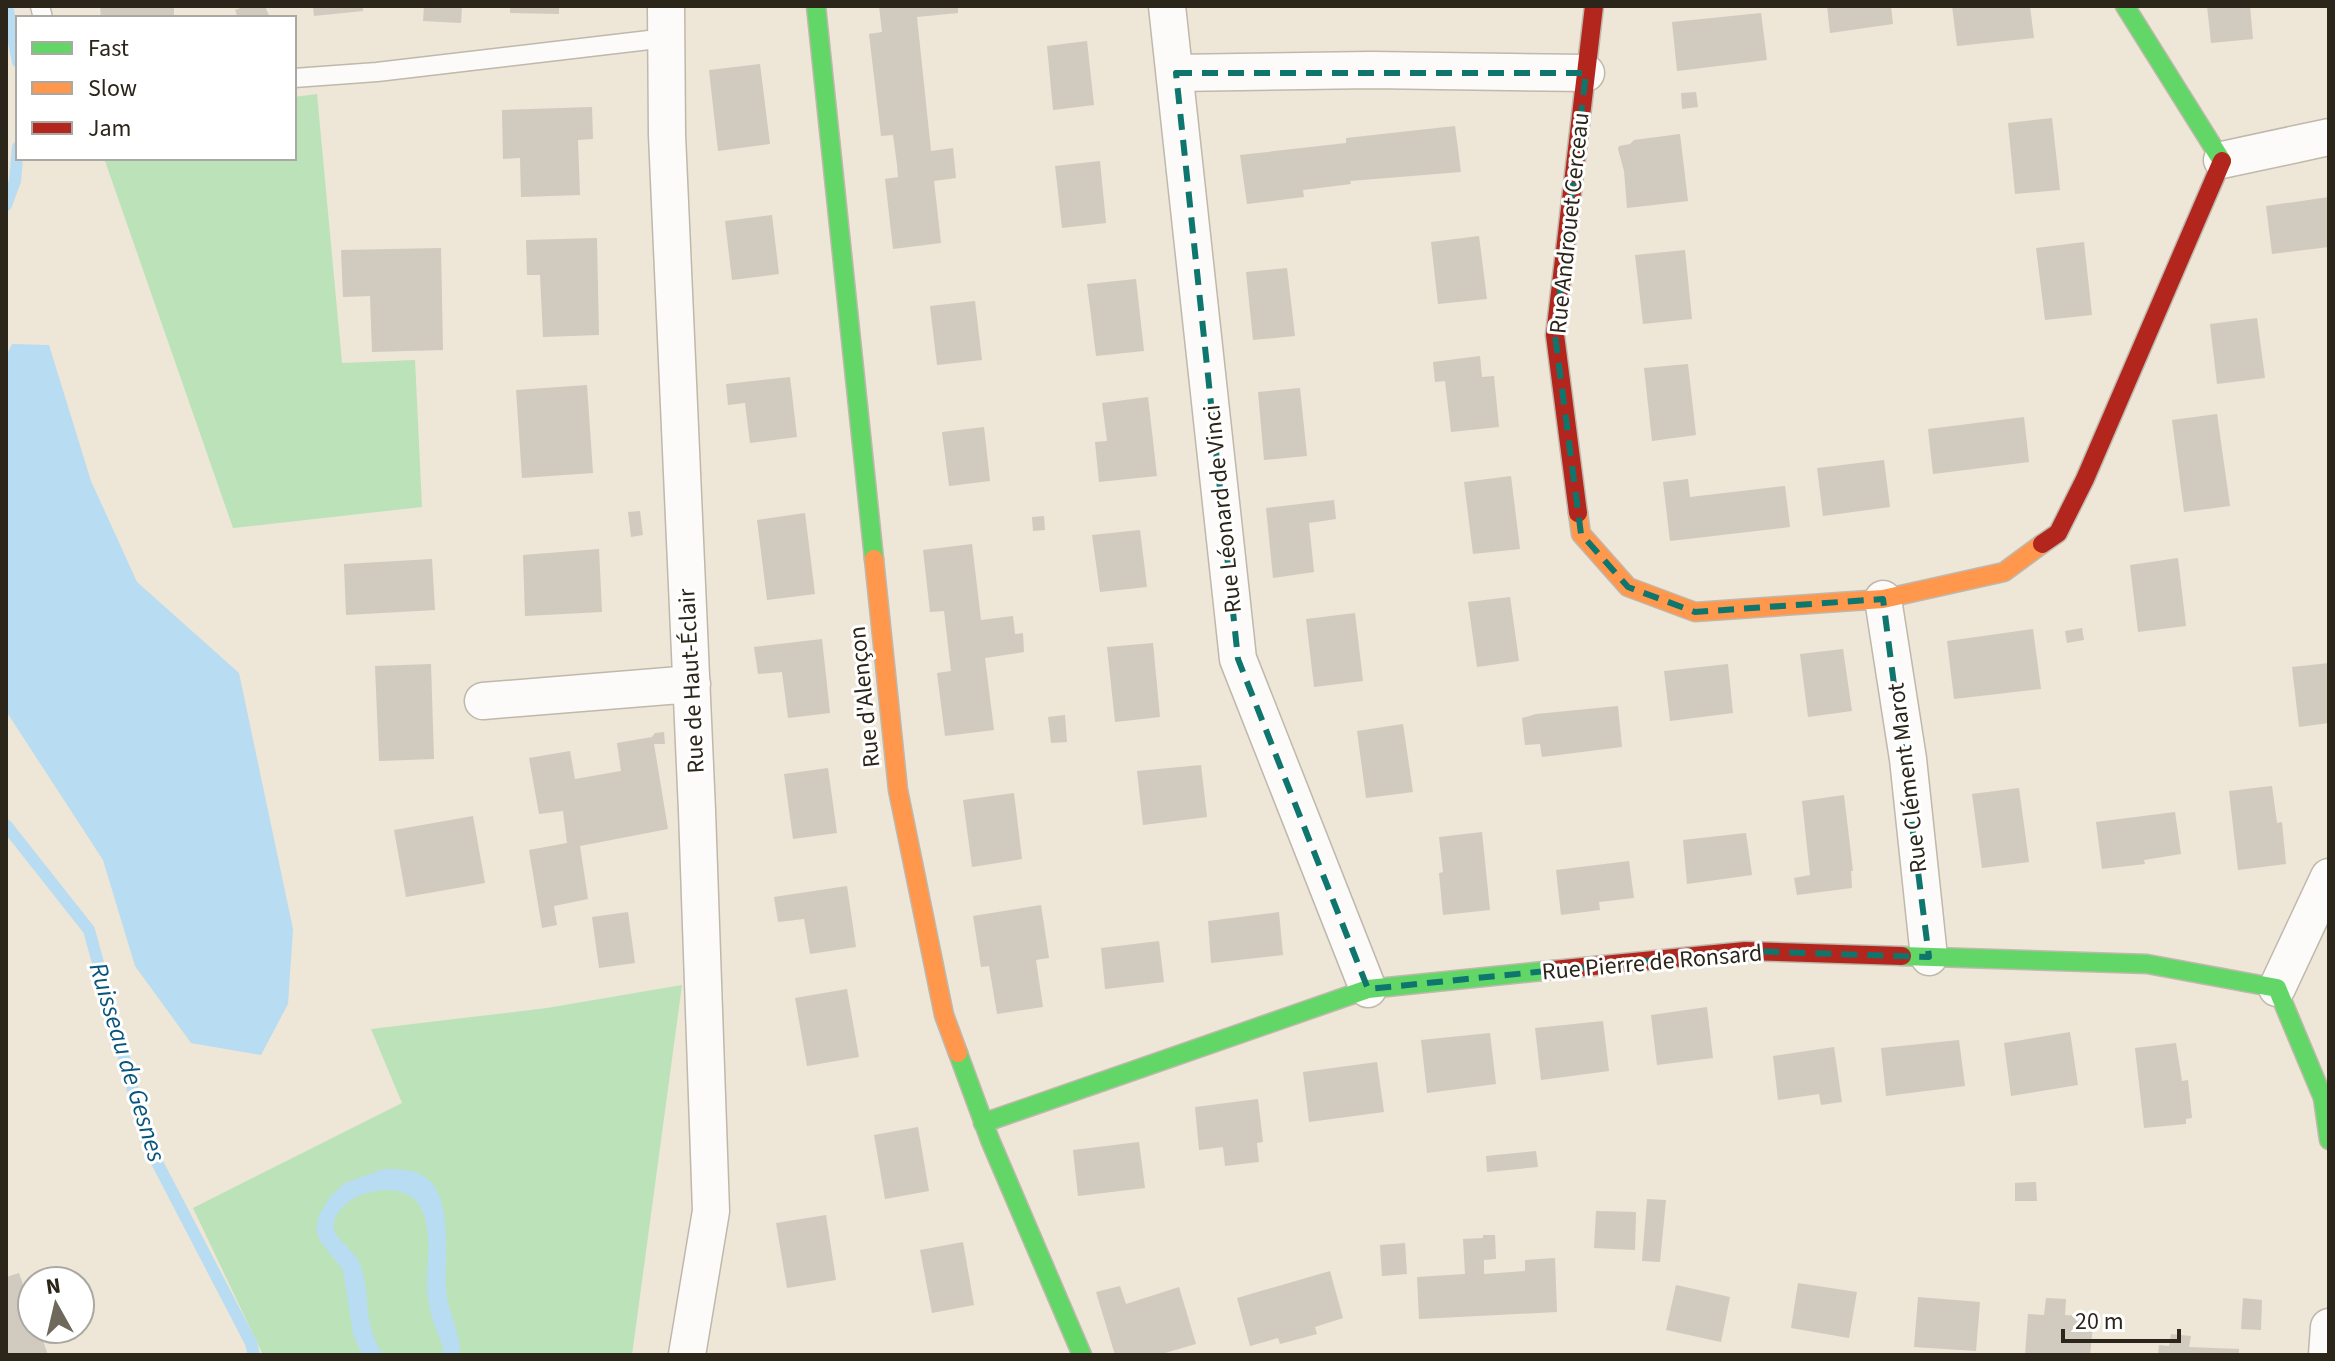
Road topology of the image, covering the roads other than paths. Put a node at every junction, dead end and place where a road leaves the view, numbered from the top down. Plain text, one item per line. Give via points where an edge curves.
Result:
1 (816, 6) edge
2 (1167, 6) edge
3 (1594, 6) edge
4 (2125, 6) edge
5 (666, 22) edge
6 (1176, 73) junction
7 (1586, 73) junction
8 (296, 78) edge
9 (2329, 137) edge
10 (2222, 160) junction
11 (1883, 599) junction
12 (692, 684) junction
13 (483, 701) dead end
14 (2329, 877) edge
15 (1929, 957) junction
16 (2277, 988) junction
17 (1368, 989) junction
18 (983, 1123) junction
19 (2329, 1140) edge
20 (2329, 1327) edge
21 (687, 1355) edge
22 (1082, 1355) edge
23 (2327, 1355) edge

1 - 18 street, Rue d'Alençon via 898,790 944,1015
2 - 6 street, Rue Léonard de Vinci
3 - 7 street, Rue Androuet Cerceau
4 - 10 street
5 - 8 lane via 377,72
5 - 12 street, Rue de Haut-Éclair
6 - 7 street
6 - 17 street, Rue Léonard de Vinci via 1238,659
7 - 11 street, Rue Androuet Cerceau via 1555,335 1581,534 1628,587 1695,612
9 - 10 street
10 - 11 street, Rue Androuet Cerceau via 2058,533 2004,572
11 - 15 street, Rue Clément Marot via 1908,759
12 - 13 street
12 - 21 street, Rue de Haut-Éclair via 711,1211
14 - 16 street
15 - 16 street, Rue Pierre de Ronsard via 2147,964
15 - 17 street, Rue Pierre de Ronsard via 1745,951
16 - 19 street via 2323,1098
17 - 18 street, Rue Pierre de Ronsard
18 - 22 street, Rue d'Alençon
20 - 23 street

